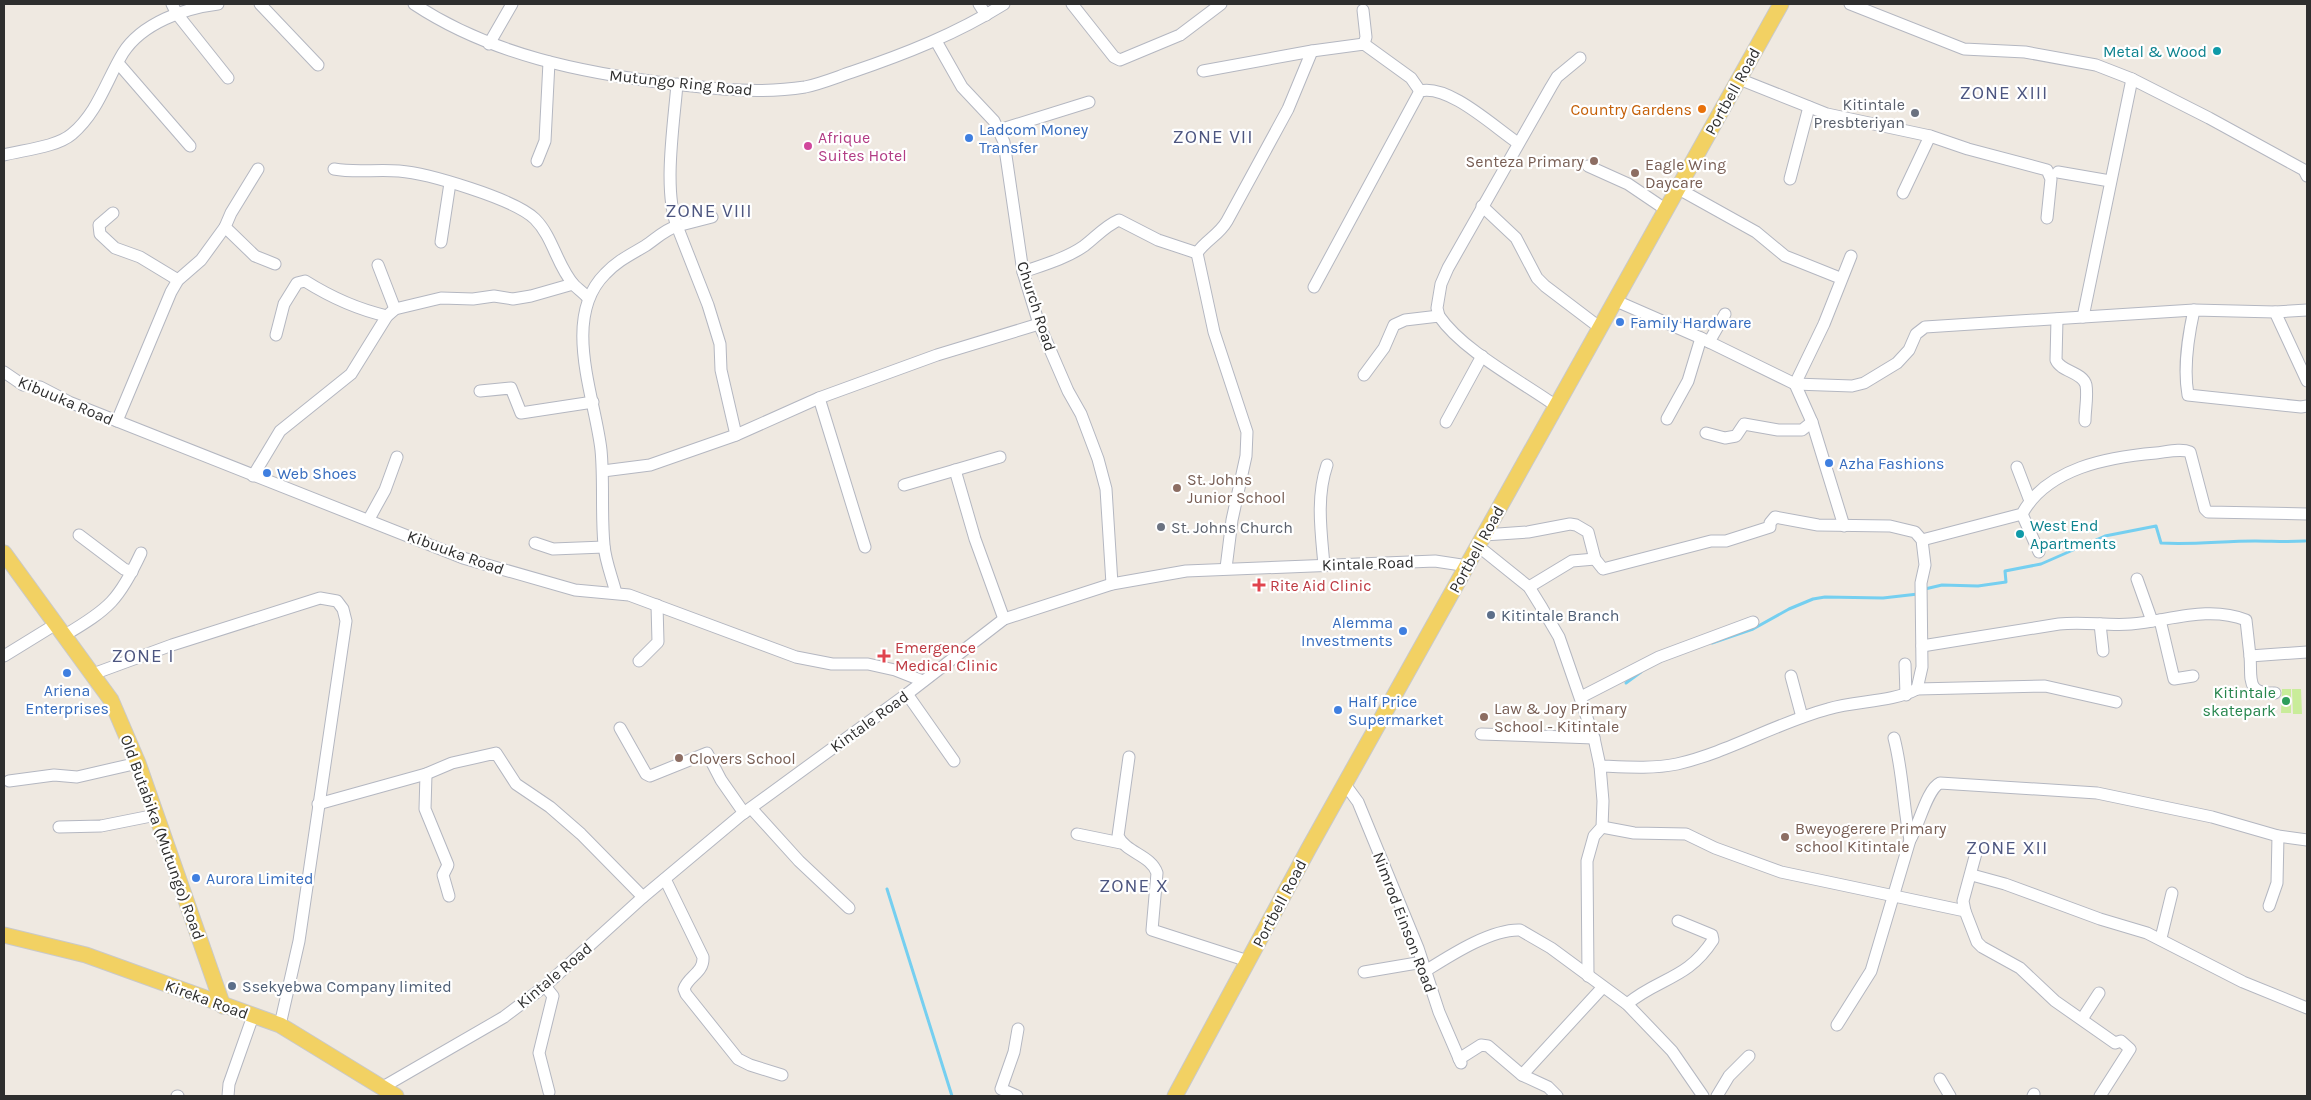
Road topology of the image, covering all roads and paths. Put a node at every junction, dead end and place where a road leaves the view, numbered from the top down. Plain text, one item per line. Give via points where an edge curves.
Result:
1 (218, 4) edge
2 (260, 4) edge
3 (414, 4) edge
4 (512, 4) edge
5 (979, 4) edge
6 (1004, 4) edge
7 (1072, 4) edge
8 (1221, 4) edge
9 (1781, 4) edge
10 (1850, 4) edge
11 (175, 9) edge
12 (1363, 10) dead end
13 (986, 15) junction
14 (936, 41) junction
15 (490, 44) junction
16 (1364, 44) junction
17 (1312, 51) junction
18 (1580, 58) dead end
19 (549, 62) junction
20 (118, 63) junction
21 (318, 65) dead end
22 (1204, 71) dead end
23 (228, 78) dead end
24 (1739, 79) junction
25 (2132, 79) junction
26 (677, 84) junction
27 (1420, 92) junction
28 (1089, 102) dead end
29 (1809, 107) junction
30 (999, 130) junction
31 (1930, 136) junction
32 (1518, 143) junction
33 (190, 146) dead end
34 (4, 156) edge
35 (537, 161) dead end
36 (1588, 166) dead end
37 (334, 168) dead end
38 (258, 169) dead end
39 (2058, 172) dead end
40 (2307, 176) edge
41 (1790, 179) dead end
42 (2110, 181) junction
43 (450, 184) junction
44 (1677, 188) junction
45 (1903, 193) dead end
46 (1482, 206) junction
47 (1665, 209) junction
48 (113, 213) dead end
49 (712, 217) dead end
50 (2047, 218) dead end
51 (677, 226) junction
52 (225, 228) junction
53 (441, 242) dead end
54 (1197, 253) junction
55 (1851, 256) dead end
56 (274, 264) dead end
57 (378, 265) dead end
58 (1023, 272) junction
59 (1840, 278) junction
60 (178, 280) junction
61 (573, 284) junction
62 (1314, 286) dead end
63 (588, 298) junction
64 (1614, 300) junction
65 (2194, 310) junction
66 (2307, 310) edge
67 (2275, 312) junction
68 (391, 313) junction
69 (1725, 314) dead end
70 (1439, 316) junction
71 (2083, 317) junction
72 (2056, 319) junction
73 (1039, 324) junction
74 (1599, 327) junction
75 (276, 335) dead end
76 (1705, 340) junction
77 (1482, 356) junction
78 (4, 372) edge
79 (1364, 375) dead end
80 (2307, 381) edge
81 (1795, 384) junction
82 (480, 391) dead end
83 (819, 398) junction
84 (593, 402) junction
85 (1556, 406) junction
86 (2307, 406) edge
87 (1667, 419) dead end
88 (117, 421) junction
89 (2085, 421) dead end
90 (1446, 422) dead end
91 (1812, 422) junction
92 (1706, 433) dead end
93 (736, 435) junction
94 (1000, 456) dead end
95 (397, 457) dead end
96 (1327, 464) dead end
97 (2017, 467) dead end
98 (955, 470) junction
99 (603, 471) junction
100 (253, 476) junction
101 (904, 485) dead end
102 (2030, 500) junction
103 (2022, 514) junction
104 (2307, 514) edge
105 (369, 520) junction
106 (1844, 526) junction
107 (79, 535) dead end
108 (1481, 540) junction
109 (1922, 540) junction
110 (535, 543) dead end
111 (604, 547) junction
112 (865, 547) dead end
113 (2039, 552) dead end
114 (4, 553) edge
115 (141, 553) dead end
116 (1595, 559) junction
117 (1324, 565) junction
118 (1468, 566) junction
119 (1226, 568) junction
120 (132, 572) junction
121 (2137, 578) dead end
122 (1112, 584) junction
123 (1529, 587) junction
124 (616, 593) junction
125 (657, 605) junction
126 (1004, 620) junction
127 (2156, 620) junction
128 (1753, 622) dead end
129 (2100, 624) junction
130 (60, 630) junction
131 (1922, 646) junction
132 (2102, 651) dead end
133 (2307, 652) edge
134 (4, 656) edge
135 (2250, 656) junction
136 (639, 662) dead end
137 (1905, 664) dead end
138 (93, 674) junction
139 (1791, 676) dead end
140 (2193, 676) dead end
141 (923, 681) junction
142 (1917, 689) junction
143 (2275, 693) dead end
144 (908, 694) junction
145 (1906, 695) junction
146 (1581, 697) junction
147 (2116, 702) dead end
148 (1802, 716) junction
149 (620, 728) dead end
150 (1481, 734) dead end
151 (1594, 738) junction
152 (1894, 738) dead end
153 (1129, 757) dead end
154 (954, 761) dead end
155 (138, 763) junction
156 (1600, 766) junction
157 (426, 774) junction
158 (9, 781) dead end
159 (1344, 783) junction
160 (318, 804) junction
161 (748, 810) junction
162 (156, 815) junction
163 (58, 827) dead end
164 (1602, 827) junction
165 (1077, 834) dead end
166 (2278, 836) junction
167 (1910, 840) junction
168 (2307, 840) edge
169 (1121, 842) junction
170 (1976, 853) dead end
171 (1972, 875) junction
172 (665, 879) junction
173 (2172, 893) dead end
174 (1892, 895) junction
175 (449, 896) dead end
176 (644, 897) junction
177 (2268, 906) dead end
178 (849, 908) dead end
179 (1965, 911) junction
180 (1678, 921) dead end
181 (4, 935) edge
182 (2161, 938) junction
183 (1248, 961) junction
184 (1427, 970) junction
185 (1364, 972) dead end
186 (1588, 976) junction
187 (545, 986) junction
188 (1603, 986) junction
189 (2099, 993) dead end
190 (1627, 1004) junction
191 (223, 1006) junction
192 (2307, 1008) edge
193 (253, 1016) junction
194 (2082, 1019) junction
195 (280, 1025) junction
196 (1837, 1025) dead end
197 (1018, 1029) dead end
198 (1749, 1056) dead end
199 (782, 1075) dead end
200 (1522, 1075) junction
201 (1940, 1079) dead end
202 (384, 1087) junction
203 (548, 1092) dead end
204 (228, 1096) edge
205 (396, 1096) edge
206 (1017, 1096) edge
207 (1175, 1096) edge
208 (1557, 1096) edge
209 (1703, 1096) edge
210 (1717, 1096) edge
211 (1950, 1096) edge
212 (2100, 1096) edge

1 - 11 street
2 - 21 street
3 - 15 street, Mutungo Ring Road
4 - 15 street
5 - 13 street
6 - 13 street, Mutungo Ring Road
7 - 8 street via 1114,57 1120,60 1180,35
9 - 24 main road, Portbell Road
10 - 25 street via 1964,49 2025,52 2096,65
11 - 20 street via 131,42
11 - 23 street
12 - 16 street
13 - 14 street, Mutungo Ring Road
14 - 26 street, Mutungo Ring Road via 807,86 752,92
14 - 30 street, Church Road via 962,87
15 - 19 street, Mutungo Ring Road
16 - 17 street
16 - 27 street via 1411,78
17 - 22 street
17 - 54 street via 1288,108 1224,226
18 - 32 street via 1558,77
19 - 26 street, Mutungo Ring Road via 615,77
19 - 35 street via 545,141
20 - 33 street
20 - 34 street via 96,106 72,134 56,143
24 - 29 street
24 - 44 main road, Portbell Road
25 - 40 street via 2304,170
25 - 42 street
26 - 51 street via 672,212
27 - 32 street via 1439,92 1452,97
27 - 62 street
28 - 30 street
29 - 31 street
29 - 41 street
30 - 58 street, Church Road via 1004,142
31 - 45 street
31 - 50 street via 2047,170 2051,179
32 - 46 street
36 - 47 street via 1628,184
37 - 43 street via 354,172 400,171
38 - 52 street
39 - 42 street
42 - 71 street
43 - 53 street
43 - 61 street via 478,190 534,218
44 - 47 main road, Portbell Road
44 - 59 street via 1756,232 1785,256
46 - 70 street via 1441,284
46 - 74 street via 1516,238 1544,286
47 - 64 main road, Portbell Road
48 - 60 street via 100,225 100,234 115,248 140,257
49 - 51 street
51 - 63 street via 623,257 605,274
51 - 93 street via 720,344 721,370
52 - 56 street via 255,256
52 - 60 street via 201,260
54 - 58 street via 1158,240 1119,220 1084,246
54 - 119 street via 1214,332 1247,432 1246,456 1232,520
55 - 59 street
57 - 68 street
58 - 73 street, Church Road
59 - 81 street via 1824,324
60 - 88 street
61 - 63 street
61 - 68 street via 513,299 494,296 441,298
63 - 84 street via 583,344
64 - 74 main road, Portbell Road
64 - 76 street
65 - 67 street
65 - 71 street
65 - 86 street via 2188,337 2188,395
66 - 67 street
67 - 80 street
68 - 75 street via 356,308 305,281 297,283 284,304
68 - 100 street via 351,374 280,431
69 - 76 street
70 - 77 street
70 - 79 street via 1405,320 1394,325 1384,348
71 - 72 street
72 - 81 street via 1925,327 1916,334 1901,359 1864,383 1852,386
72 - 89 street via 2056,360 2058,366 2083,379 2086,385
73 - 83 street via 937,355
73 - 122 street, Church Road via 1068,391 1082,414 1098,459 1106,489
74 - 85 main road, Portbell Road
76 - 81 street
76 - 87 street
77 - 85 street
77 - 90 street
78 - 88 street, Kibuuka Road via 23,385 40,387
81 - 91 street
82 - 84 street via 511,388 521,413
83 - 93 street
83 - 112 street
84 - 99 street
85 - 108 main road, Portbell Road
88 - 100 street, Kibuuka Road
91 - 92 street via 1802,430 1744,424 1736,436 1725,438
91 - 106 street
93 - 99 street via 650,465
94 - 98 street
95 - 105 street
96 - 117 street via 1320,501
97 - 102 street
98 - 101 street
98 - 126 street
99 - 111 street
100 - 105 street, Kibuuka Road
102 - 103 street
102 - 104 street via 2078,467 2140,454 2185,450 2190,452 2208,512
103 - 109 street
103 - 113 street
105 - 124 street, Kibuuka Road via 463,558 575,590
106 - 109 street via 1890,526 1916,532
106 - 116 street via 1775,517 1770,527 1726,541 1710,541 1603,569
107 - 120 street
108 - 116 street via 1576,525 1588,532
108 - 118 main road, Portbell Road
108 - 123 street
109 - 131 street via 1925,565 1921,584
110 - 111 street via 553,549
111 - 124 street
114 - 130 main road, Old Butabika (Mutungo) Road
115 - 120 street
116 - 123 street via 1572,561
117 - 118 street, Kintale Road via 1435,561
117 - 119 street, Kintale Road
118 - 159 main road, Portbell Road
119 - 122 street, Kintale Road via 1186,571
120 - 130 street via 120,595 109,606
121 - 127 street
122 - 126 street, Kintale Road
123 - 146 street via 1559,637
124 - 125 street, Kibuuka Road
125 - 136 street via 658,642
125 - 141 street, Kibuuka Road via 796,657 832,664 868,664
126 - 141 street, Kintale Road
127 - 129 street
127 - 135 street via 2189,614 2244,619
127 - 140 street via 2174,678
128 - 146 street via 1659,657
129 - 131 street via 2058,624
129 - 132 street
130 - 134 street
130 - 138 main road, Old Butabika (Mutungo) Road
131 - 142 street
133 - 135 street
135 - 143 street via 2251,681 2256,691
137 - 145 street
138 - 155 main road, Old Butabika (Mutungo) Road via 111,700
138 - 160 street via 320,598 337,601 344,609 346,621
139 - 148 street
141 - 144 street, Kintale Road
142 - 145 street
142 - 147 street via 2045,686
144 - 154 street
144 - 161 street, Kintale Road
145 - 148 street
146 - 151 street
148 - 156 street via 1716,752 1675,764
149 - 161 street via 650,776 707,753 721,780
150 - 151 street
151 - 156 street
152 - 167 street
153 - 169 street via 1118,836
155 - 158 street via 77,777 54,775
155 - 162 main road, Old Butabika (Mutungo) Road
156 - 164 street
157 - 160 street
157 - 175 street via 425,809 448,866 443,875
157 - 176 street via 452,763 496,753 516,784 581,834
159 - 183 main road, Portbell Road
159 - 184 street, Nimrod Einson Road via 1358,802
160 - 195 street via 300,941
161 - 172 street, Kintale Road
161 - 178 street
162 - 163 street via 101,826
162 - 191 main road, Old Butabika (Mutungo) Road
164 - 174 street via 1634,833 1686,834 1781,872
164 - 186 street via 1594,836 1588,861
165 - 169 street
166 - 167 street via 2212,816 2097,793 2012,790 1945,783 1931,790
166 - 168 street
166 - 177 street via 2277,883
167 - 174 street
169 - 183 street via 1155,866 1152,930
170 - 171 street
171 - 179 street via 1963,901
171 - 182 street
172 - 176 street, Kintale Road
172 - 199 street via 703,957 702,968 685,984 686,994 738,1059
173 - 182 street
174 - 179 street
174 - 196 street via 1871,971
176 - 187 street, Kintale Road
179 - 194 street via 1982,947 2020,968 2055,1001
180 - 190 street via 1712,935 1713,940 1691,967 1640,993
181 - 191 main road, Kireka Road via 86,955
182 - 192 street via 2243,982
183 - 207 main road, Portbell Road
184 - 185 street via 1417,963
184 - 186 street via 1487,938 1520,930
184 - 200 street, Nimrod Einson Road via 1439,1012 1460,1061 1481,1045 1488,1046
186 - 188 street
187 - 202 street, Kintale Road via 504,1017
187 - 203 street via 553,996 539,1053
188 - 190 street
188 - 200 street
189 - 194 street
190 - 209 street via 1672,1051
191 - 193 main road, Kireka Road
193 - 195 main road, Kireka Road
193 - 204 street
194 - 212 street via 2115,1043 2121,1041 2130,1049
195 - 202 main road, Kireka Road
197 - 206 street via 1001,1090
198 - 210 street via 1729,1076
200 - 208 street via 1548,1087
201 - 211 street
202 - 205 main road, Kireka Road

